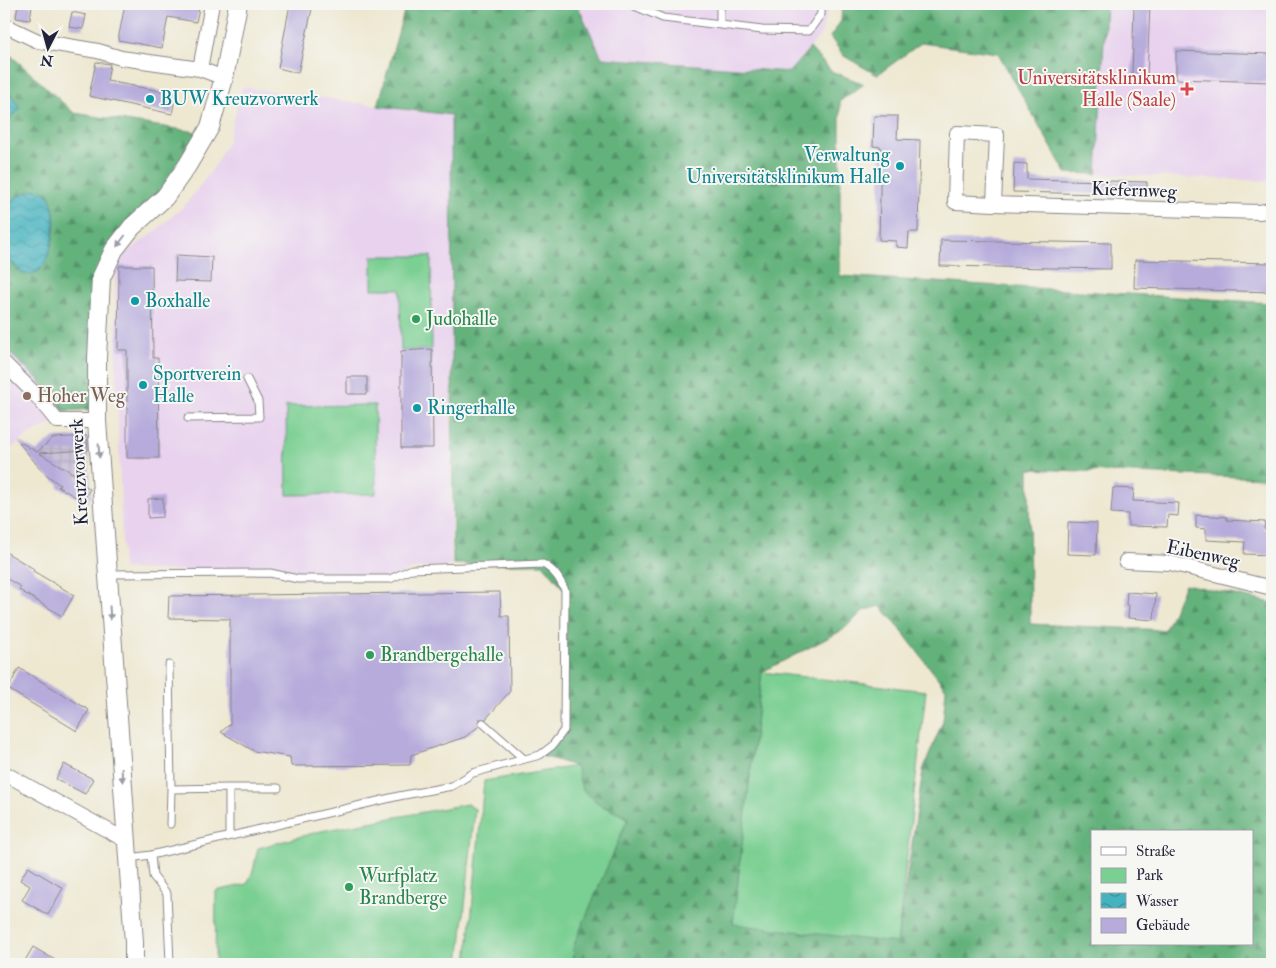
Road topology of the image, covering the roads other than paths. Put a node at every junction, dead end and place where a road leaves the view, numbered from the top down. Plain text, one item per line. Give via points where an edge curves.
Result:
1 (212, 4) edge
2 (238, 4) edge
3 (630, 4) edge
4 (720, 4) edge
5 (821, 4) edge
6 (4, 25) edge
7 (720, 25) junction
8 (200, 69) junction
9 (224, 78) junction
10 (994, 204) junction
11 (1272, 210) edge
12 (4, 363) edge
13 (247, 379) dead end
14 (188, 418) dead end
15 (97, 421) junction
16 (1126, 561) dead end
17 (107, 574) junction
18 (1272, 588) edge
19 (168, 665) dead end
20 (483, 723) dead end
21 (524, 759) junction
22 (4, 773) edge
23 (229, 788) junction
24 (278, 788) dead end
25 (171, 789) junction
26 (170, 824) dead end
27 (229, 836) junction
28 (128, 850) junction
29 (152, 855) junction
30 (134, 964) edge
31 (166, 964) edge

1 - 8 street
2 - 9 street, Kreuzvorwerk
3 - 7 lane via 663,18
4 - 7 lane
5 - 7 lane via 821,14 809,31
6 - 8 street via 38,41 121,58
8 - 9 street
9 -> 15 street, Kreuzvorwerk via 210,127 187,166 165,197 132,227 114,250 101,278
10 - 10 street, Kiefernweg via 955,202 957,133 997,135
10 - 11 street, Kiefernweg
12 - 15 street via 36,394 57,421
13 - 14 lane via 258,401 259,417
15 -> 17 street, Kreuzvorwerk
16 - 18 street, Eibenweg via 1170,563
17 - 21 lane via 270,573 298,579 390,579 412,569 543,564 559,577 565,590 564,730 540,755
17 -> 28 street, Kreuzvorwerk
19 - 25 lane
20 - 21 lane
21 - 27 lane via 473,773 452,786
22 - 28 street
23 - 24 lane
23 - 25 lane
23 - 27 lane
25 - 26 lane
27 - 29 lane
28 - 29 lane
28 - 30 street, Kreuzvorwerk
29 - 31 lane via 153,876 168,894 170,963

